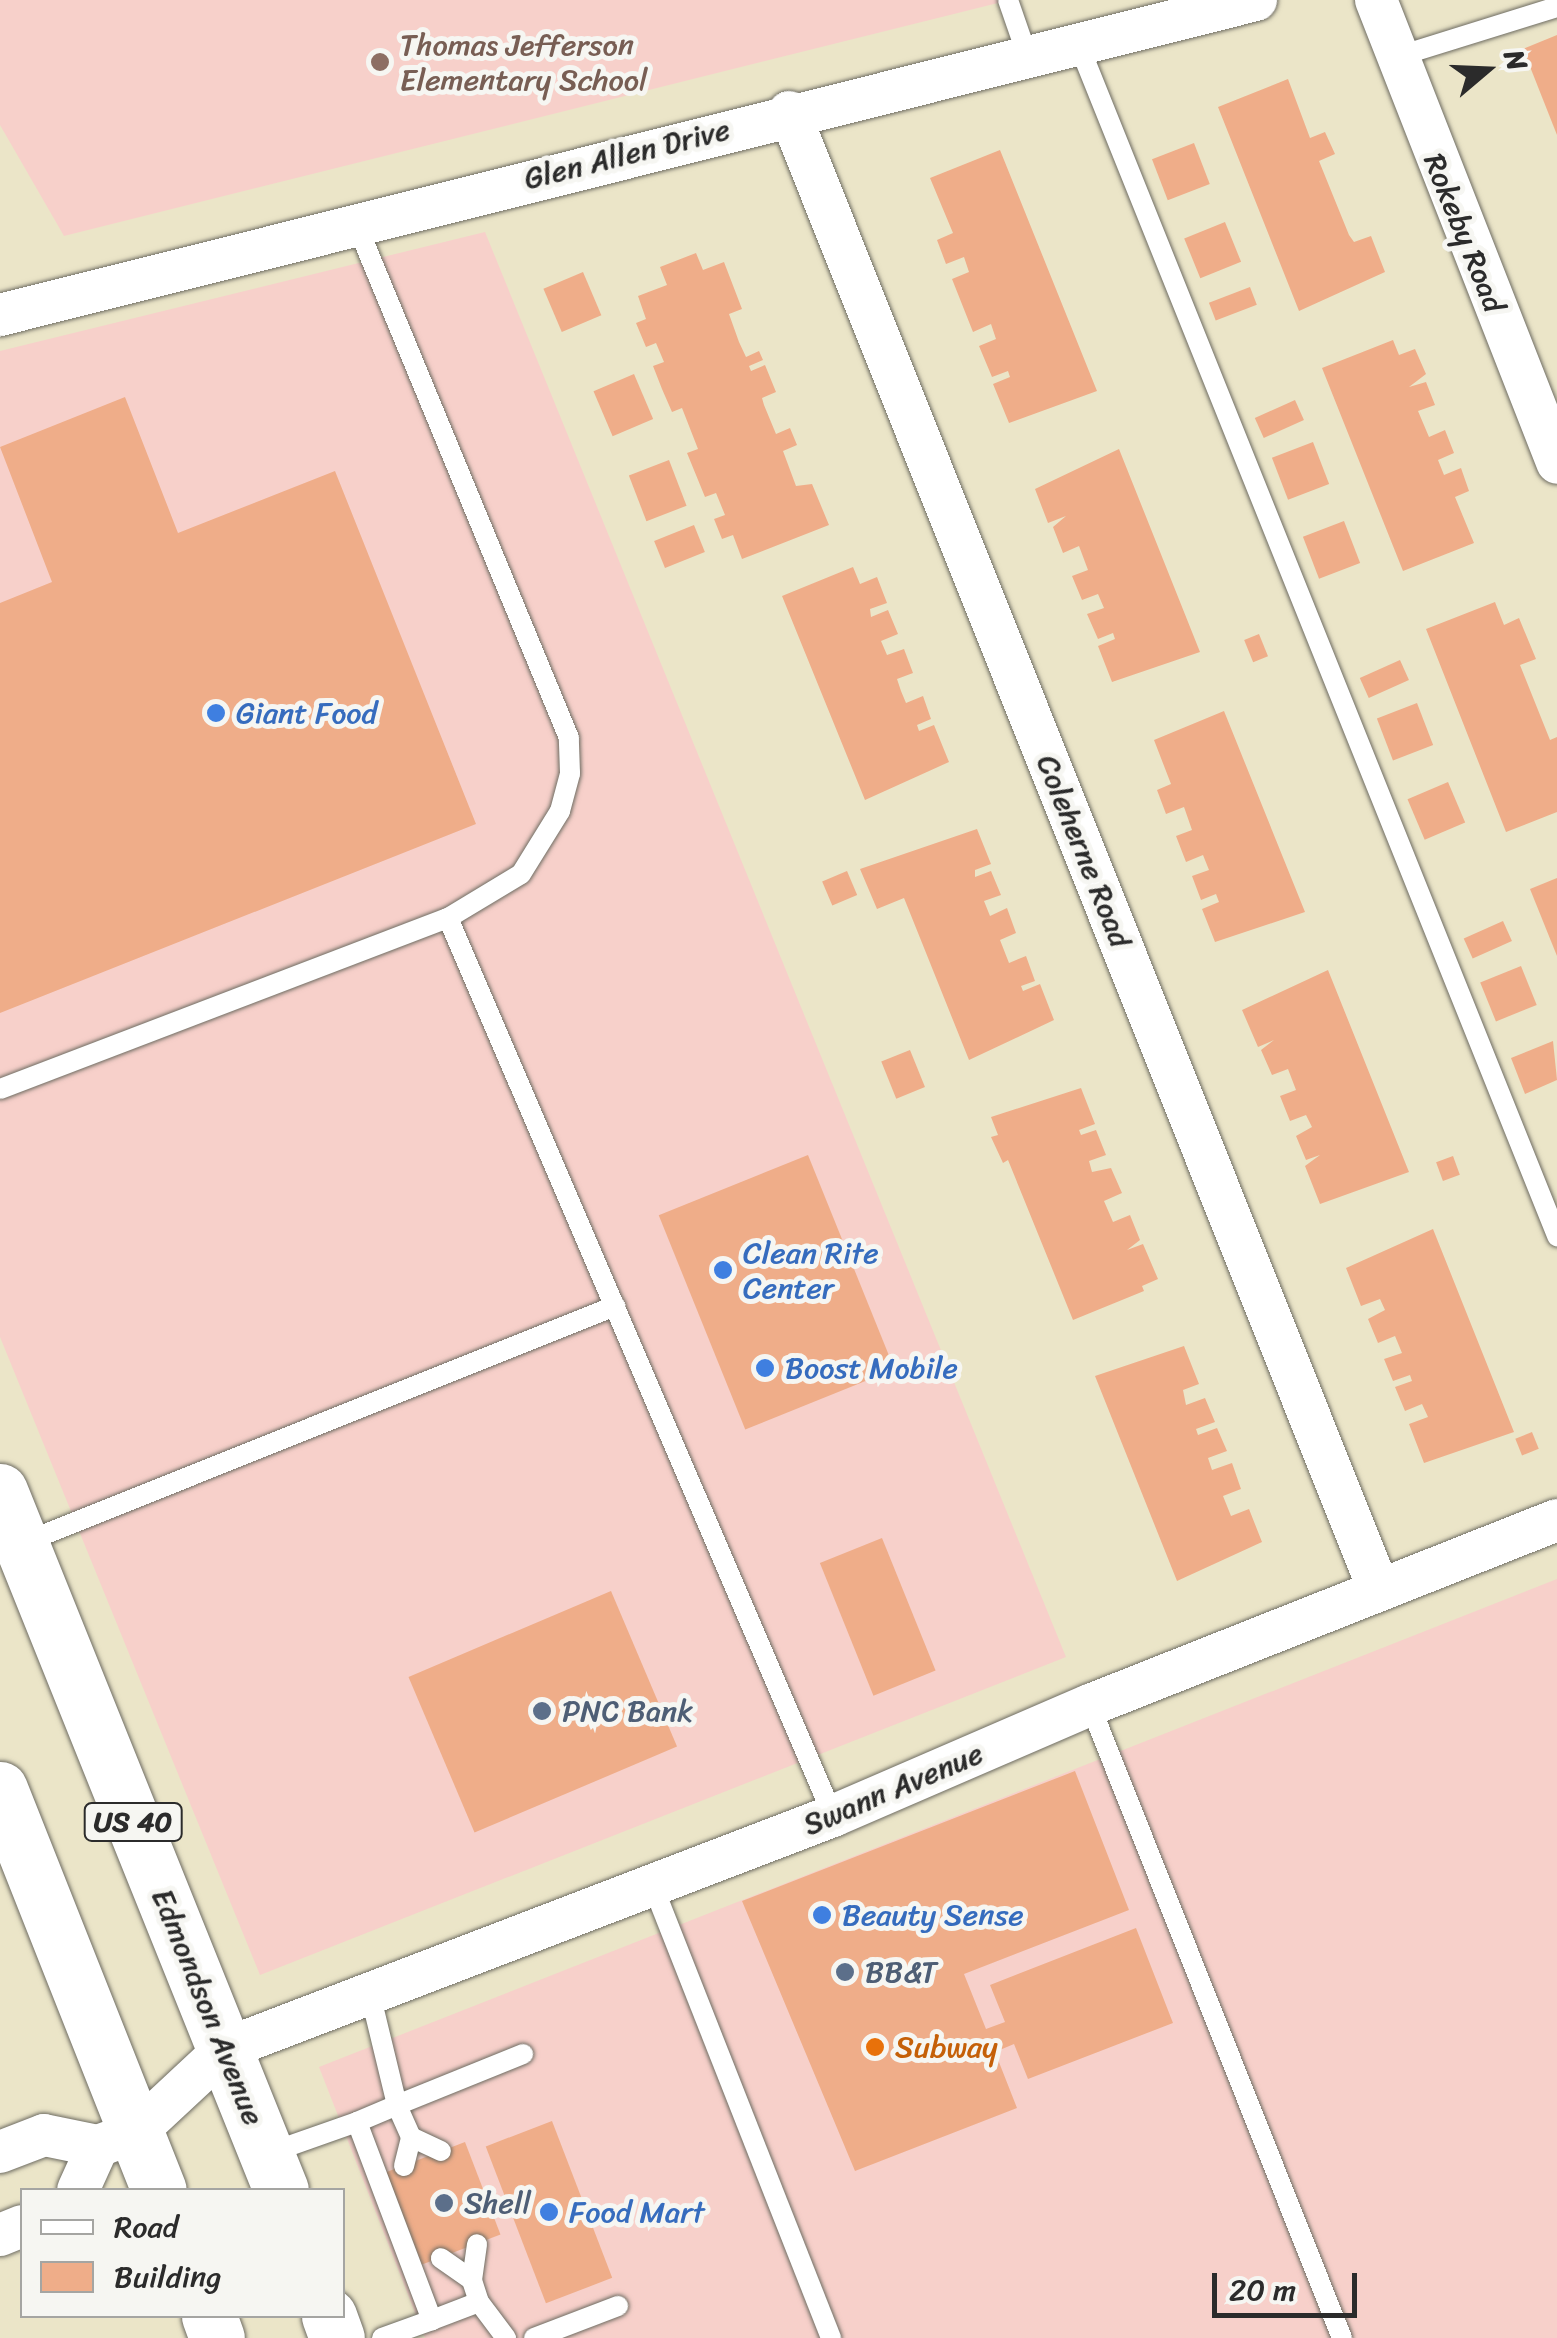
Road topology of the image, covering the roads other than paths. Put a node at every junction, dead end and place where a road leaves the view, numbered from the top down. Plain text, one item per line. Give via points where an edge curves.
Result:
1 (1008, 0) edge
2 (1256, 0) edge
3 (1376, 0) edge
4 (1557, 7) edge
5 (1078, 43) junction
6 (1026, 55) junction
7 (1393, 58) junction
8 (790, 112) junction
9 (356, 223) junction
10 (0, 315) edge
11 (1557, 463) edge
12 (448, 918) junction
13 (0, 1089) edge
14 (1557, 1236) edge
15 (615, 1306) junction
16 (0, 1491) edge
17 (1557, 1520) edge
18 (21, 1543) junction
19 (1379, 1590) junction
20 (1090, 1705) junction
21 (0, 1788) edge
22 (834, 1816) junction
23 (654, 1886) junction
24 (370, 1993) junction
25 (225, 2049) junction
26 (523, 2054) dead end
27 (397, 2105) junction
28 (357, 2122) junction
29 (411, 2137) junction
30 (117, 2139) junction
31 (441, 2151) dead end
32 (0, 2152) edge
33 (404, 2166) dead end
34 (274, 2172) edge
35 (80, 2188) edge
36 (157, 2188) edge
37 (477, 2244) dead end
38 (441, 2258) dead end
39 (472, 2280) junction
40 (480, 2302) junction
41 (618, 2306) dead end
42 (432, 2320) junction
43 (382, 2338) edge
44 (506, 2338) edge
45 (534, 2338) edge
46 (831, 2338) edge
47 (1342, 2338) edge

1 - 6 lane
2 - 5 street, Glen Allen Drive
3 - 7 street, Rokeby Road
4 - 7 lane
5 - 6 street, Glen Allen Drive
5 - 14 lane
6 - 8 street, Glen Allen Drive
7 - 11 street, Rokeby Road
8 - 9 street, Glen Allen Drive
8 - 19 street, Coleherne Road
9 - 10 street, Glen Allen Drive
9 - 12 lane via 569,738 570,774 543,843 521,874
12 - 13 lane
12 - 15 lane
15 - 18 lane
15 - 22 lane
16 - 18 main road, Edmondson Avenue / US 40
17 - 19 street, Swann Avenue
18 - 25 main road, Edmondson Avenue / US 40
19 - 20 street, Swann Avenue
20 - 22 street, Swann Avenue
20 - 47 lane
21 - 30 main road
22 - 23 street, Swann Avenue
23 - 24 street, Swann Avenue
23 - 46 lane
24 - 25 street, Swann Avenue
24 - 27 lane
25 - 30 street
25 - 34 main road, Edmondson Avenue / US 40
26 - 27 lane
27 - 28 lane
27 - 29 lane
28 - 34 lane
28 - 42 lane
29 - 31 lane
29 - 33 lane
30 - 32 street via 44,2135
30 - 35 street
30 - 36 main road
37 - 39 lane
38 - 39 lane
39 - 40 lane
40 - 42 lane
40 - 44 lane
41 - 45 lane
42 - 43 lane

